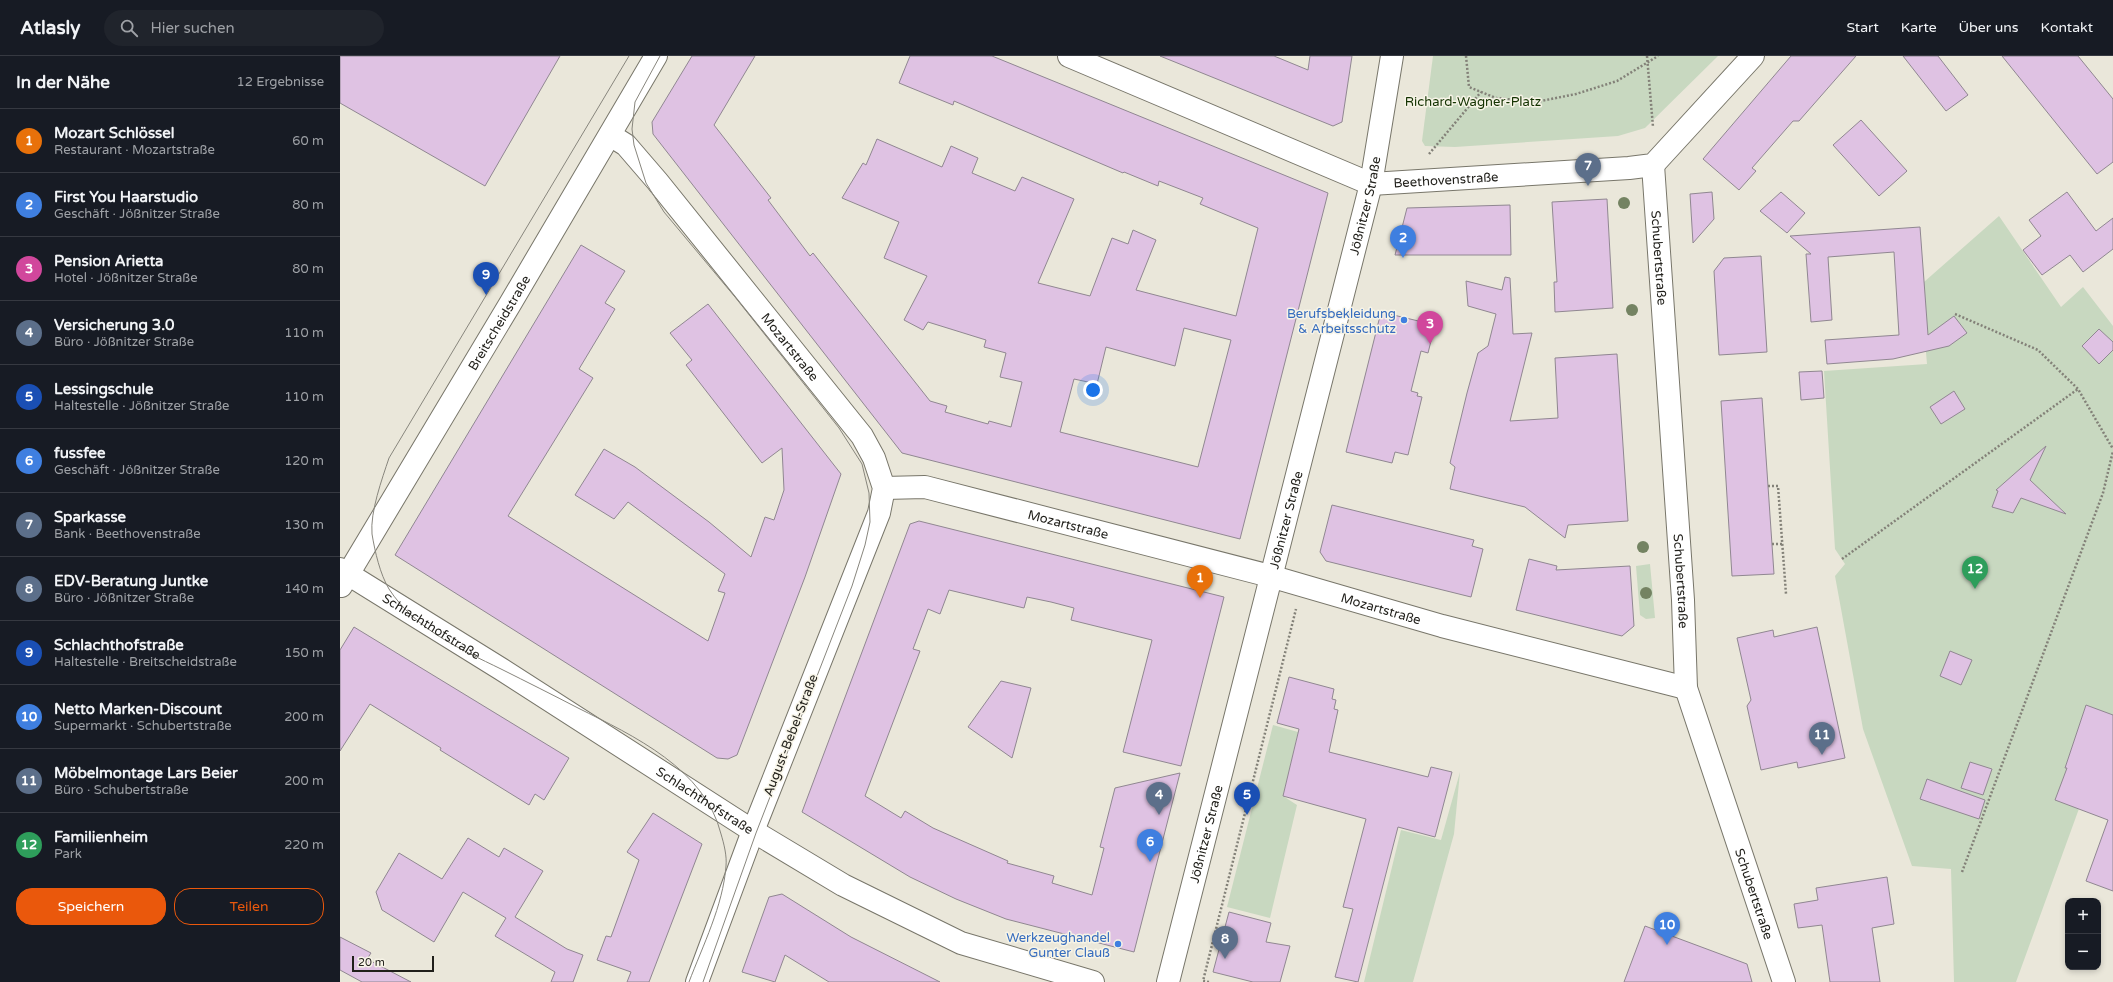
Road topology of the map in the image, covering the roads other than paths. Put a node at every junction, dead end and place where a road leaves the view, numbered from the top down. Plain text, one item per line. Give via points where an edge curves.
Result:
1 (656, 56) edge
2 (1068, 56) edge
3 (1392, 56) edge
4 (1753, 56) edge
5 (610, 135) junction
6 (1653, 165) junction
7 (1371, 184) junction
8 (884, 488) junction
9 (1270, 576) junction
10 (343, 577) edge
11 (1686, 688) junction
12 (753, 831) junction
13 (697, 982) edge
14 (1093, 982) edge
15 (1168, 982) edge
16 (1784, 982) edge

1 - 5 street, Breitscheidstraße
2 - 7 street, Beethovenstraße
3 - 7 street, Jößnitzer Straße
4 - 6 street
5 - 8 street, Mozartstraße via 626,145 657,180 862,436 874,458
5 - 10 street, Breitscheidstraße
6 - 7 street, Beethovenstraße
6 - 11 street, Schubertstraße via 1683,600
7 - 9 street, Jößnitzer Straße
8 - 9 street, Mozartstraße via 924,488
8 - 12 street, August-Bebel-Straße via 879,513
9 - 11 street, Mozartstraße via 1442,626
9 - 15 street, Jößnitzer Straße via 1214,808
10 - 12 street, Schlachthofstraße via 501,669
11 - 16 street, Schubertstraße
12 - 13 street, August-Bebel-Straße
12 - 14 street, Schlachthofstraße via 843,885 961,943

